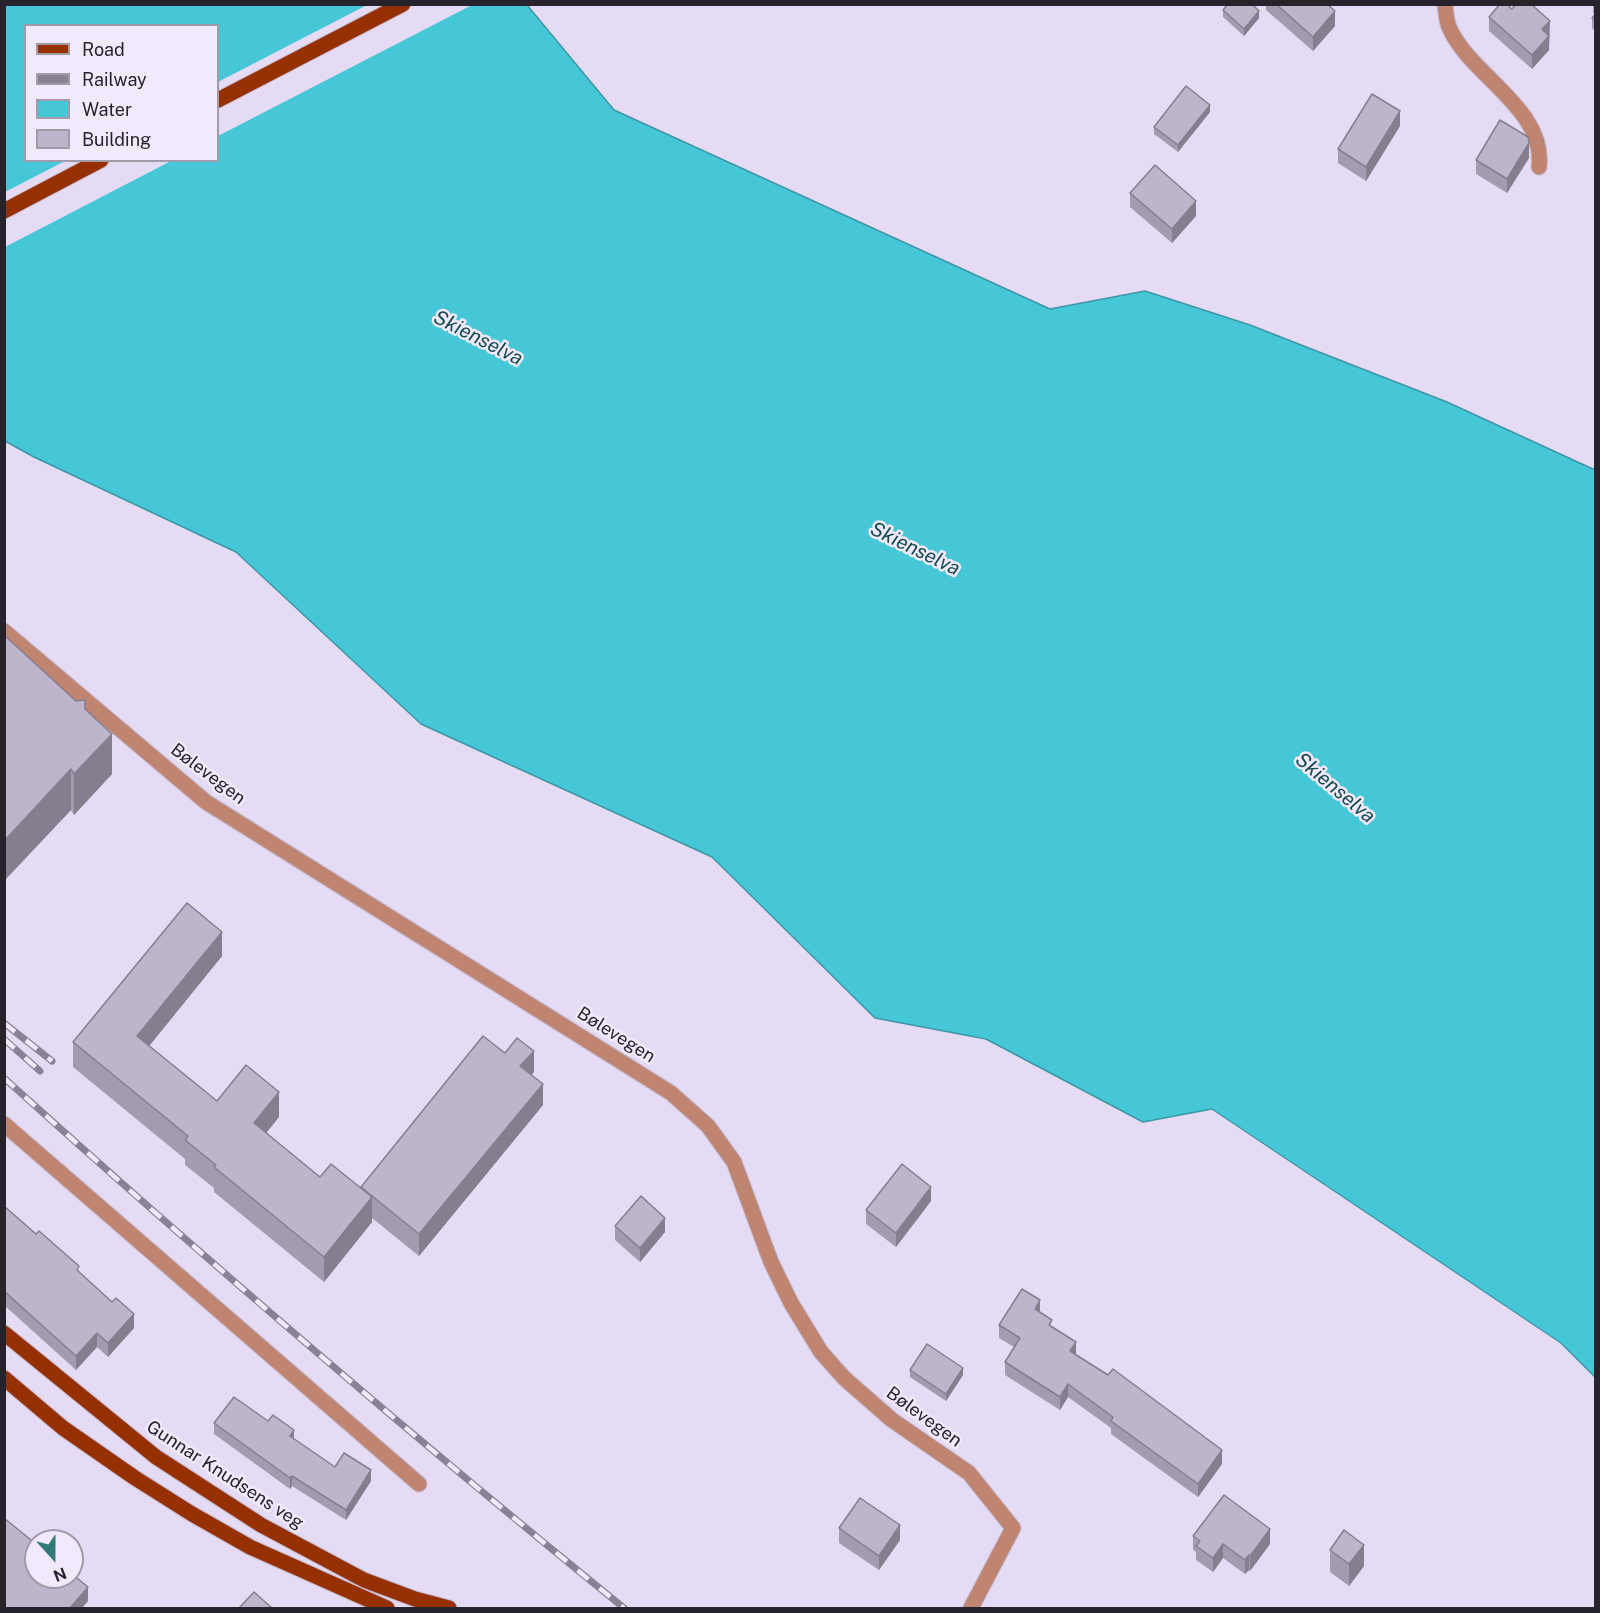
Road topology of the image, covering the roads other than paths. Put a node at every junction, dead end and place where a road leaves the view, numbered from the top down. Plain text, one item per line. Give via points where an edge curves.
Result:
1 (403, 4) edge
2 (1445, 4) edge
3 (219, 99) edge
4 (97, 162) edge
5 (1539, 167) dead end
6 (4, 210) edge
7 (4, 631) edge
8 (4, 1124) edge
9 (4, 1333) edge
10 (4, 1378) edge
11 (419, 1484) dead end
12 (387, 1608) edge
13 (448, 1608) edge
14 (971, 1608) edge

1 - 3 main road
2 - 5 street via 1454,36 1526,121 1535,139
4 - 6 main road
7 - 14 street, Bølevegen via 206,802 671,1093 708,1126 734,1162 771,1262 821,1352 892,1420 969,1473 1013,1528
8 - 11 street
9 - 13 main road, Gunnar Knudsens veg via 156,1457 261,1525 364,1580
10 - 12 main road via 63,1428 192,1514 250,1547

